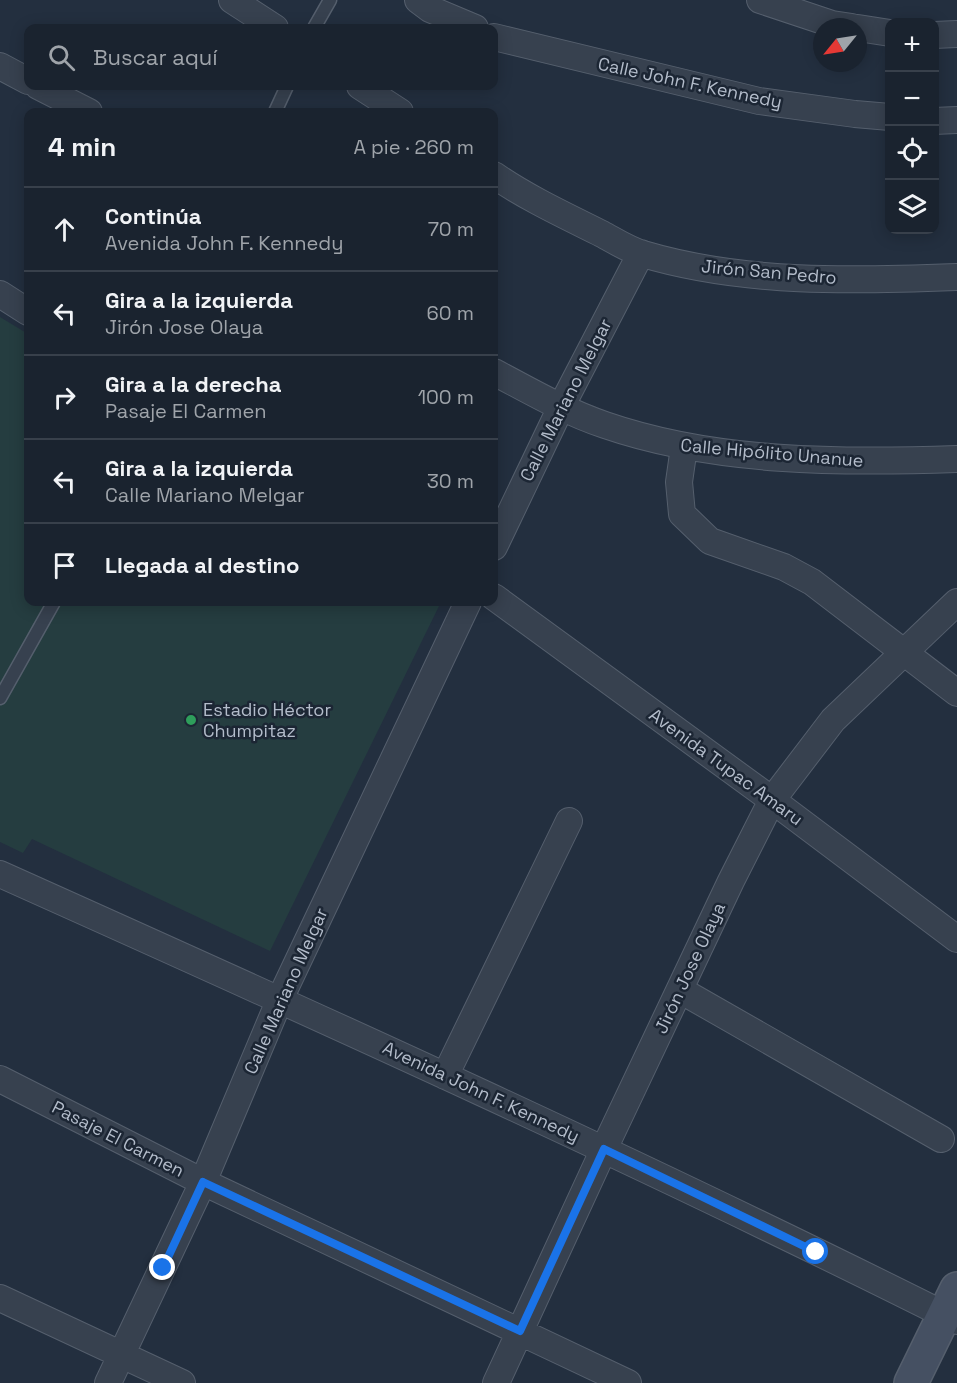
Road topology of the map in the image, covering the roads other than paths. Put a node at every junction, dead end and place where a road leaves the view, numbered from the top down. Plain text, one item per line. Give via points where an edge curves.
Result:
1 (232, 0) edge
2 (330, 0) edge
3 (418, 0) edge
4 (760, 0) edge
5 (814, 18) edge
6 (269, 24) edge
7 (316, 24) edge
8 (466, 24) edge
9 (867, 29) edge
10 (885, 32) edge
11 (957, 34) edge
12 (939, 35) edge
13 (498, 38) edge
14 (0, 66) edge
15 (24, 79) edge
16 (46, 90) edge
17 (285, 90) edge
18 (366, 90) edge
19 (82, 108) edge
20 (277, 108) edge
21 (394, 108) edge
22 (885, 116) edge
23 (957, 120) edge
24 (939, 121) edge
25 (498, 177) edge
26 (641, 253) junction
27 (957, 277) edge
28 (0, 294) edge
29 (24, 309) edge
30 (498, 374) edge
31 (561, 407) junction
32 (684, 447) junction
33 (957, 459) edge
34 (498, 539) edge
35 (498, 600) edge
36 (957, 602) edge
37 (52, 606) edge
38 (466, 606) edge
39 (903, 653) junction
40 (957, 693) edge
41 (0, 698) edge
42 (772, 800) junction
43 (569, 821) dead end
44 (0, 874) edge
45 (957, 939) edge
46 (680, 990) junction
47 (280, 999) junction
48 (446, 1076) junction
49 (0, 1079) edge
50 (941, 1139) dead end
51 (604, 1149) junction
52 (203, 1182) junction
53 (0, 1298) edge
54 (952, 1308) edge
55 (520, 1331) junction
56 (122, 1354) junction
57 (108, 1383) edge
58 (182, 1383) edge
59 (496, 1383) edge
60 (628, 1383) edge
61 (911, 1383) edge

1 - 6 street
2 - 7 lane
3 - 8 street
4 - 5 street
9 - 10 street
11 - 12 street
13 - 22 street, Calle John F. Kennedy via 759,101
14 - 15 street
16 - 19 street
17 - 20 lane
18 - 21 street
23 - 24 street
25 - 26 street, Jirón San Pedro
26 - 27 street, Jirón San Pedro via 702,267 773,276
26 - 31 street, Calle Mariano Melgar
28 - 29 street
30 - 31 street, Calle Hipólito Unanue
31 - 32 street, Calle Hipólito Unanue via 604,425
31 - 34 street, Calle Mariano Melgar
32 - 33 street, Calle Hipólito Unanue via 864,462
32 - 39 street via 679,482 682,514 696,528 710,541 784,567 812,582
35 - 42 street, Avenida Tupac Amaru
36 - 39 street, Jirón Jose Olaya
37 - 41 lane
38 - 47 street, Calle Mariano Melgar
39 - 40 street
39 - 42 street, Jirón Jose Olaya via 833,720
42 - 45 street, Avenida Tupac Amaru
42 - 46 street, Jirón Jose Olaya
43 - 48 street
44 - 47 street, Avenida John F. Kennedy
46 - 50 street
46 - 51 street, Jirón Jose Olaya
47 - 48 street, Avenida John F. Kennedy
47 - 52 street, Calle Mariano Melgar
48 - 51 street, Avenida John F. Kennedy
49 - 52 street, Pasaje El Carmen
51 - 54 street, Avenida John F. Kennedy
51 - 55 street, Jirón Jose Olaya
52 - 55 street, Pasaje El Carmen
52 - 56 street, Calle Mariano Melgar
53 - 56 street
54 - 61 street
55 - 59 street, Jirón Jose Olaya
55 - 60 street, Pasaje El Carmen
56 - 57 street, Calle Mariano Melgar
56 - 58 street

